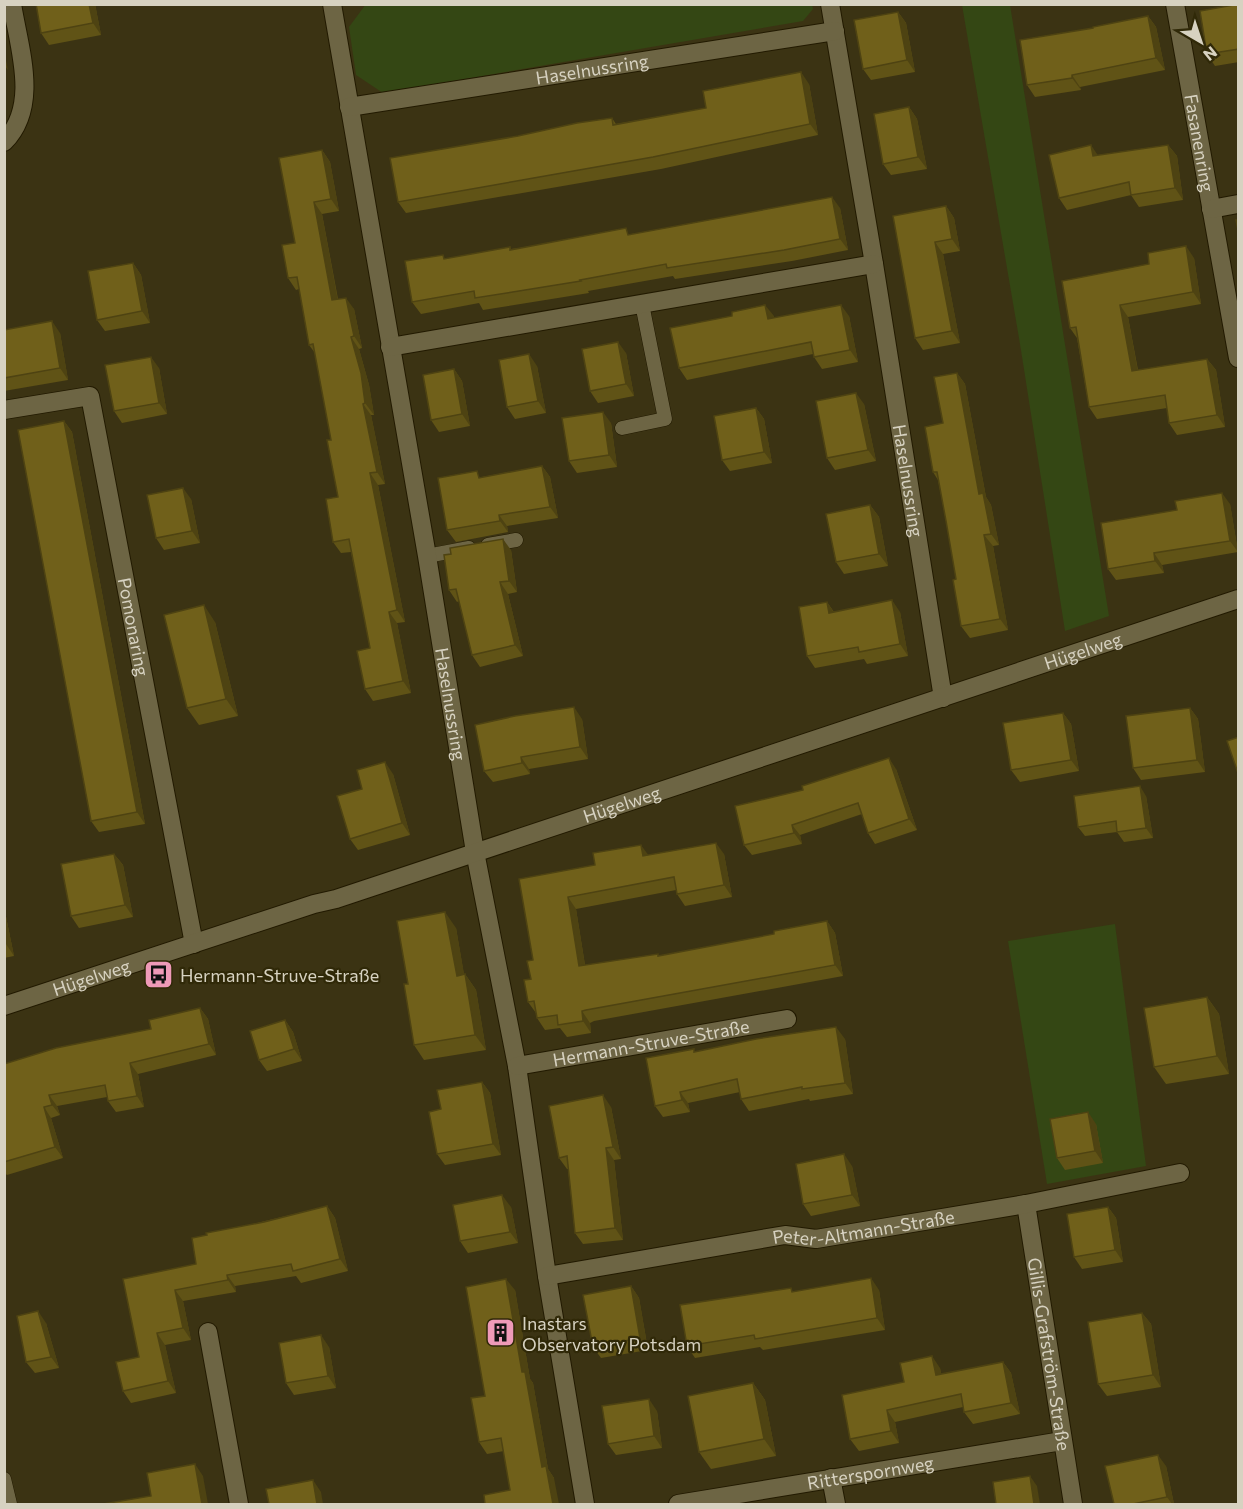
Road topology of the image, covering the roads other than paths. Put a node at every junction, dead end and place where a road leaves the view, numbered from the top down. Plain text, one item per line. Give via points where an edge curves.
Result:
1 (12, 4) edge
2 (332, 4) edge
3 (831, 4) edge
4 (1175, 4) edge
5 (835, 31) junction
6 (349, 107) junction
7 (4, 142) edge
8 (1239, 204) edge
9 (1211, 209) junction
10 (874, 264) junction
11 (642, 304) junction
12 (390, 347) junction
13 (1239, 358) edge
14 (4, 410) edge
15 (622, 428) dead end
16 (516, 540) dead end
17 (426, 556) junction
18 (1239, 599) edge
19 (943, 698) junction
20 (475, 852) junction
21 (194, 944) junction
22 (4, 1006) edge
23 (787, 1018) dead end
24 (517, 1066) junction
25 (1180, 1173) dead end
26 (1026, 1204) junction
27 (547, 1276) junction
28 (208, 1332) dead end
29 (1062, 1441) junction
30 (831, 1478) junction
31 (4, 1479) edge
32 (10, 1504) edge
33 (239, 1504) edge
34 (585, 1504) edge
35 (678, 1504) edge
36 (836, 1504) edge
37 (1073, 1504) edge

1 - 7 street via 25,84 23,112
2 - 6 street, Haselnussring
3 - 5 street, Haselnussring
4 - 9 street, Fasanenring
5 - 6 street, Haselnussring
5 - 10 street, Haselnussring
6 - 12 street, Haselnussring
8 - 9 street, Fasanenring
9 - 13 street, Fasanenring
10 - 11 street
10 - 19 street, Haselnussring
11 - 12 street
11 - 15 lane via 665,419
12 - 17 street, Haselnussring
14 - 21 street, Pomonaring via 90,396
16 - 17 lane
17 - 20 street, Haselnussring
18 - 19 street, Hügelweg
19 - 20 street, Hügelweg
20 - 21 street, Hügelweg
20 - 24 street
21 - 22 street, Hügelweg
23 - 24 street, Hermann-Struve-Straße
24 - 27 street
25 - 26 street, Peter-Altmann-Straße
26 - 27 street, Peter-Altmann-Straße via 816,1239 785,1235
26 - 29 street, Gillis-Grafström-Straße
27 - 34 street
28 - 33 street
29 - 30 street, Ritterspornweg
29 - 37 street, Gillis-Grafström-Straße
30 - 35 street, Ritterspornweg
30 - 36 street
31 - 32 lane

